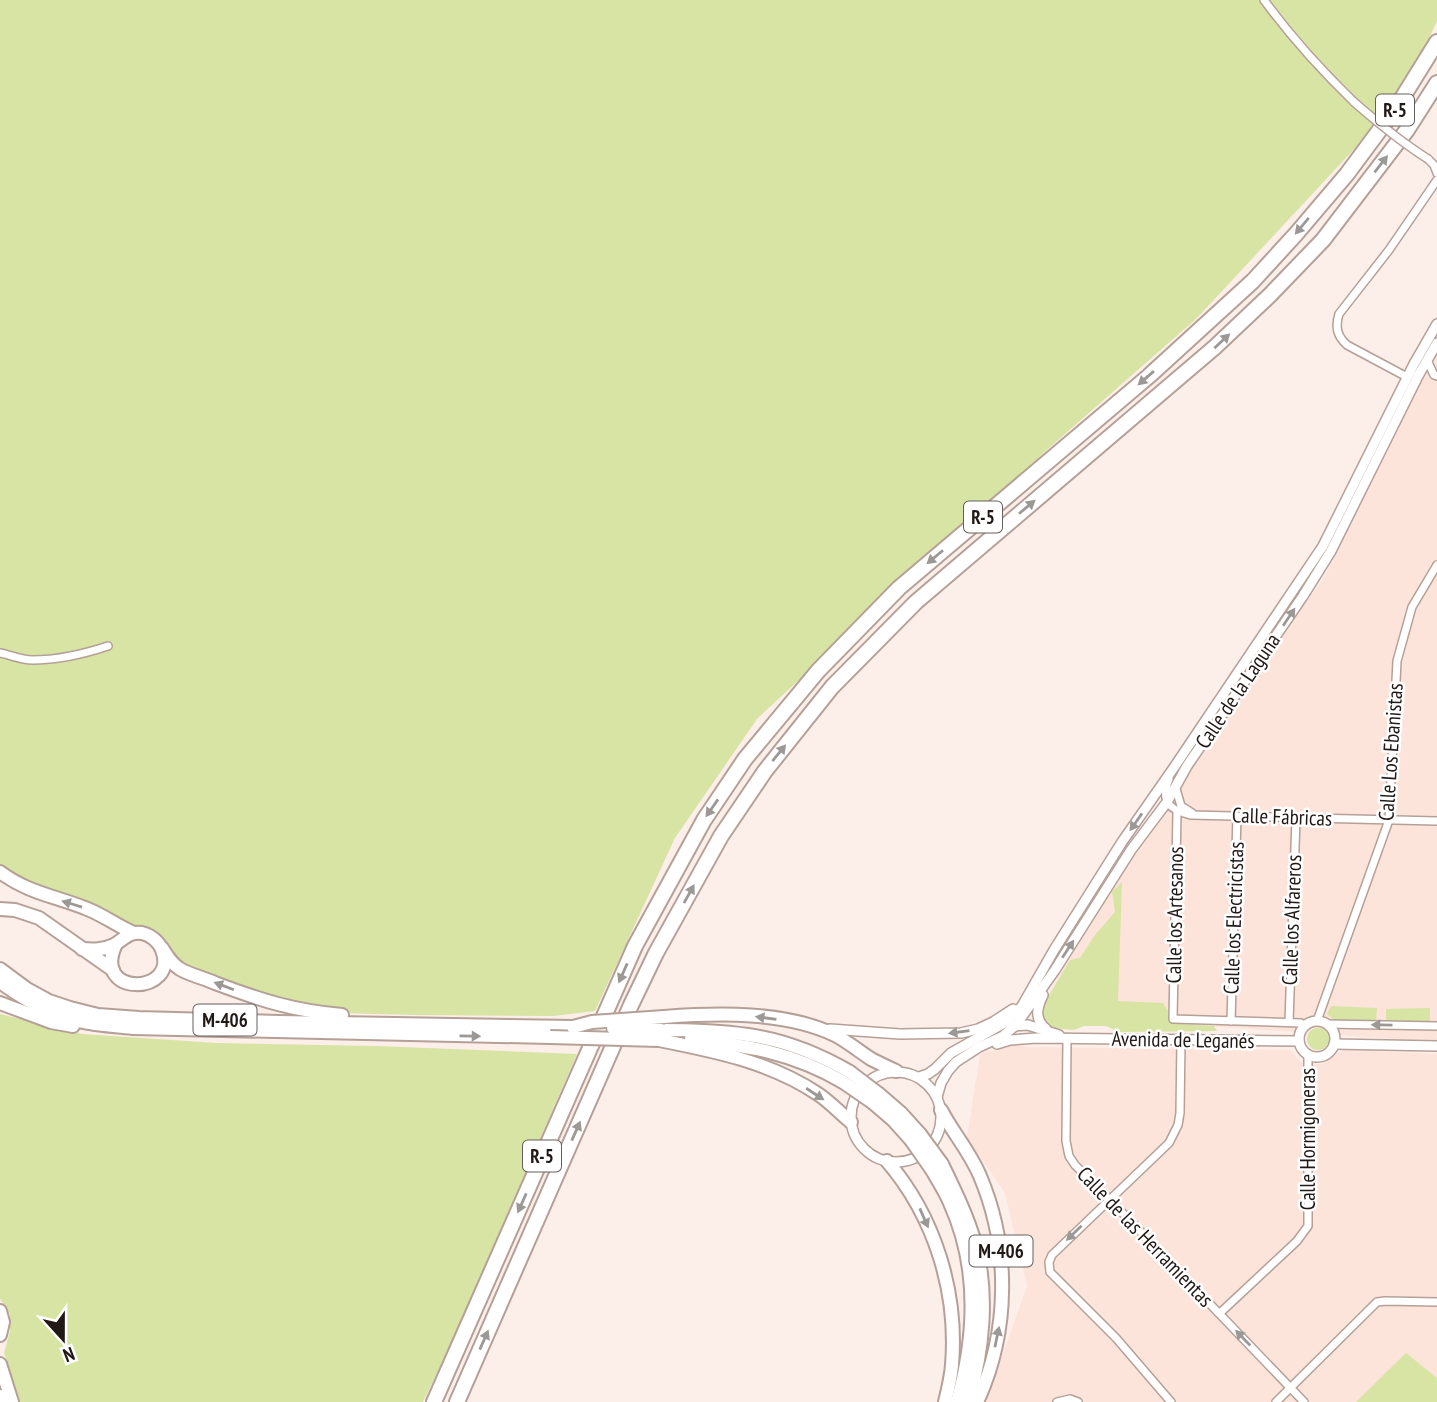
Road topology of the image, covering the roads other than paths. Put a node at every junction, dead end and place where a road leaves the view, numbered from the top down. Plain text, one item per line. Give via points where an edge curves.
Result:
1 (1264, 0) edge
2 (1437, 42) edge
3 (1437, 83) edge
4 (1437, 173) edge
5 (1437, 180) edge
6 (1215, 316) junction
7 (1437, 324) edge
8 (1437, 343) edge
9 (1172, 346) dead end
10 (1427, 360) junction
11 (1435, 375) edge
12 (1418, 376) junction
13 (1407, 377) junction
14 (1114, 432) junction
15 (1083, 468) dead end
16 (1437, 565) edge
17 (108, 646) dead end
18 (0, 653) edge
19 (1174, 769) junction
20 (762, 789) dead end
21 (1176, 789) junction
22 (1167, 802) junction
23 (1177, 812) junction
24 (1196, 815) junction
25 (1237, 816) junction
26 (1296, 818) junction
27 (1389, 820) junction
28 (1437, 821) edge
29 (726, 829) junction
30 (0, 872) edge
31 (0, 909) edge
32 (134, 933) junction
33 (116, 944) junction
34 (162, 948) junction
35 (82, 949) junction
36 (0, 969) edge
37 (113, 970) junction
38 (1055, 970) junction
39 (0, 982) edge
40 (1034, 984) junction
41 (0, 1003) edge
42 (1173, 1019) joint
43 (1231, 1021) junction
44 (1317, 1021) junction
45 (1289, 1022) junction
46 (799, 1023) junction
47 (461, 1024) junction
48 (1327, 1024) junction
49 (1016, 1025) junction
50 (1437, 1026) edge
51 (1304, 1027) junction
52 (661, 1029) junction
53 (549, 1032) junction
54 (1049, 1033) junction
55 (401, 1034) junction
56 (1068, 1038) junction
57 (1181, 1040) junction
58 (1299, 1041) junction
59 (968, 1044) junction
60 (1334, 1044) junction
61 (1437, 1045) edge
62 (1308, 1054) junction
63 (965, 1056) junction
64 (895, 1071) junction
65 (919, 1077) junction
66 (937, 1097) junction
67 (942, 1110) junction
68 (851, 1122) junction
69 (887, 1161) junction
70 (937, 1167) junction
71 (1109, 1199) junction
72 (1437, 1302) edge
73 (0, 1311) edge
74 (1220, 1313) junction
75 (0, 1335) edge
76 (0, 1364) edge
77 (1290, 1387) junction
78 (0, 1396) edge
79 (2, 1402) edge
80 (12, 1402) edge
81 (434, 1402) edge
82 (457, 1402) edge
83 (945, 1402) edge
84 (957, 1402) edge
85 (968, 1402) edge
86 (977, 1402) edge
87 (1058, 1402) edge
88 (1078, 1402) edge
89 (1171, 1402) edge
90 (1276, 1402) edge
91 (1304, 1402) edge

1 - 4 street, bridge via 1324,73 1380,125 1434,164
2 -> 6 highway, R-5 via 1347,174 1253,281
14 -> 3 highway, R-5 via 1215,347 1323,240 1408,130
5 - 13 street via 1336,323 1348,345
6 - 9 highway
6 -> 81 highway, R-5 via 899,588 818,671 745,759 704,820 635,946
7 - 13 street, Calle de la Laguna
8 - 10 street, Calle de la Laguna
10 - 11 street
10 - 12 street, Calle de la Laguna
11 - 12 street
21 -> 12 street, Calle de la Laguna via 1331,551
13 - 19 street, Calle de la Laguna via 1323,546
14 - 15 highway
29 -> 14 highway, R-5 via 832,687 916,601
16 - 27 street, Calle Los Ebanistas via 1412,607 1397,661
17 - 18 street via 31,660
19 - 22 street via 1165,789
19 -> 40 street, Calle de la Laguna via 1115,853
20 - 29 highway
21 - 22 street, Calle de la Laguna
21 - 24 street via 1181,806
22 - 23 street
38 -> 22 street, Calle de la Laguna
23 - 24 street, Calle Fábricas
23 - 42 street, Calle los Artesanos
24 - 25 street, Calle Fábricas
25 - 26 street, Calle Fábricas
25 - 43 street, Calle los Electricistas
26 - 27 street, Calle Fábricas
26 - 45 street, Calle los Alfareros
27 - 28 street, Calle Fábricas
27 - 44 street, Calle Los Ebanistas
82 -> 29 highway, R-5 via 631,1005
32 -> 30 main road
31 - 35 main road via 39,918
32 - 33 main road
32 - 34 main road via 150,936
33 - 35 main road
33 - 37 main road
34 - 37 main road via 160,972 148,983 132,985
47 -> 34 main road via 289,1008 187,973
35 - 37 main road
36 - 47 main road, M-406 via 49,1001 98,1015
38 - 49 street, Calle de la Laguna
38 - 54 street via 1037,1013
39 - 55 main road, M-406 via 51,1012 86,1023
40 -> 46 street via 1003,1016 961,1033 900,1034
40 - 59 street via 1013,1016
41 - 55 main road via 51,1022 160,1035
42 - 43 street, Avenida de Leganés
43 - 45 street, Avenida de Leganés
44 - 48 street
44 - 51 street
45 - 51 street, Avenida de Leganés
46 -> 52 main road, M-406 via 701,1014
46 - 64 main road, M-406 via 832,1034
47 - 53 main road, M-406
50 -> 48 street
48 - 60 street
49 - 54 street, Avenida de Leganés
49 - 59 street
49 - 63 street
51 - 58 street
52 - 53 main road, M-406, bridge
52 - 53 main road, M-406, bridge via 573,1027
52 -> 68 main road, M-406 via 768,1067 818,1094
52 - 70 main road, M-406, bridge via 690,1039 777,1052 847,1077 901,1113
55 -> 53 main road, M-406
54 - 56 street, Avenida de Leganés
56 - 57 street, Avenida de Leganés
56 - 63 street, Avenida de Leganés via 1010,1040
56 - 71 street, Calle de las Herramientas via 1067,1149 1075,1165
57 - 58 street, Avenida de Leganés
57 - 71 street via 1178,1125 1169,1143
58 - 62 street
59 - 65 street
60 - 61 street
60 - 62 street via 1326,1054
62 - 74 street, Calle Hormigoneras via 1308,1226
63 - 66 street via 948,1070
64 - 65 street
64 - 68 street via 867,1082 857,1093
65 - 66 street
66 - 67 street
67 - 69 street via 941,1128 933,1143 904,1162
86 -> 67 main road, M-406 via 1000,1325 1000,1244 979,1173
68 - 69 street via 864,1149
69 -> 83 main road, M-406 via 920,1208 943,1266 953,1336
70 - 84 main road, M-406 via 965,1247 971,1284 970,1347
70 - 85 main road, M-406 via 960,1200 982,1283 980,1347
71 - 74 street, Calle de las Herramientas
71 -> 89 street via 1052,1255 1050,1272
72 - 77 street via 1377,1302
73 - 75 main road via 4,1322
77 -> 74 street, Calle de las Herramientas
76 - 80 main road
77 - 90 street
77 - 91 street, Calle de las Herramientas
78 - 79 main road
87 - 88 street

